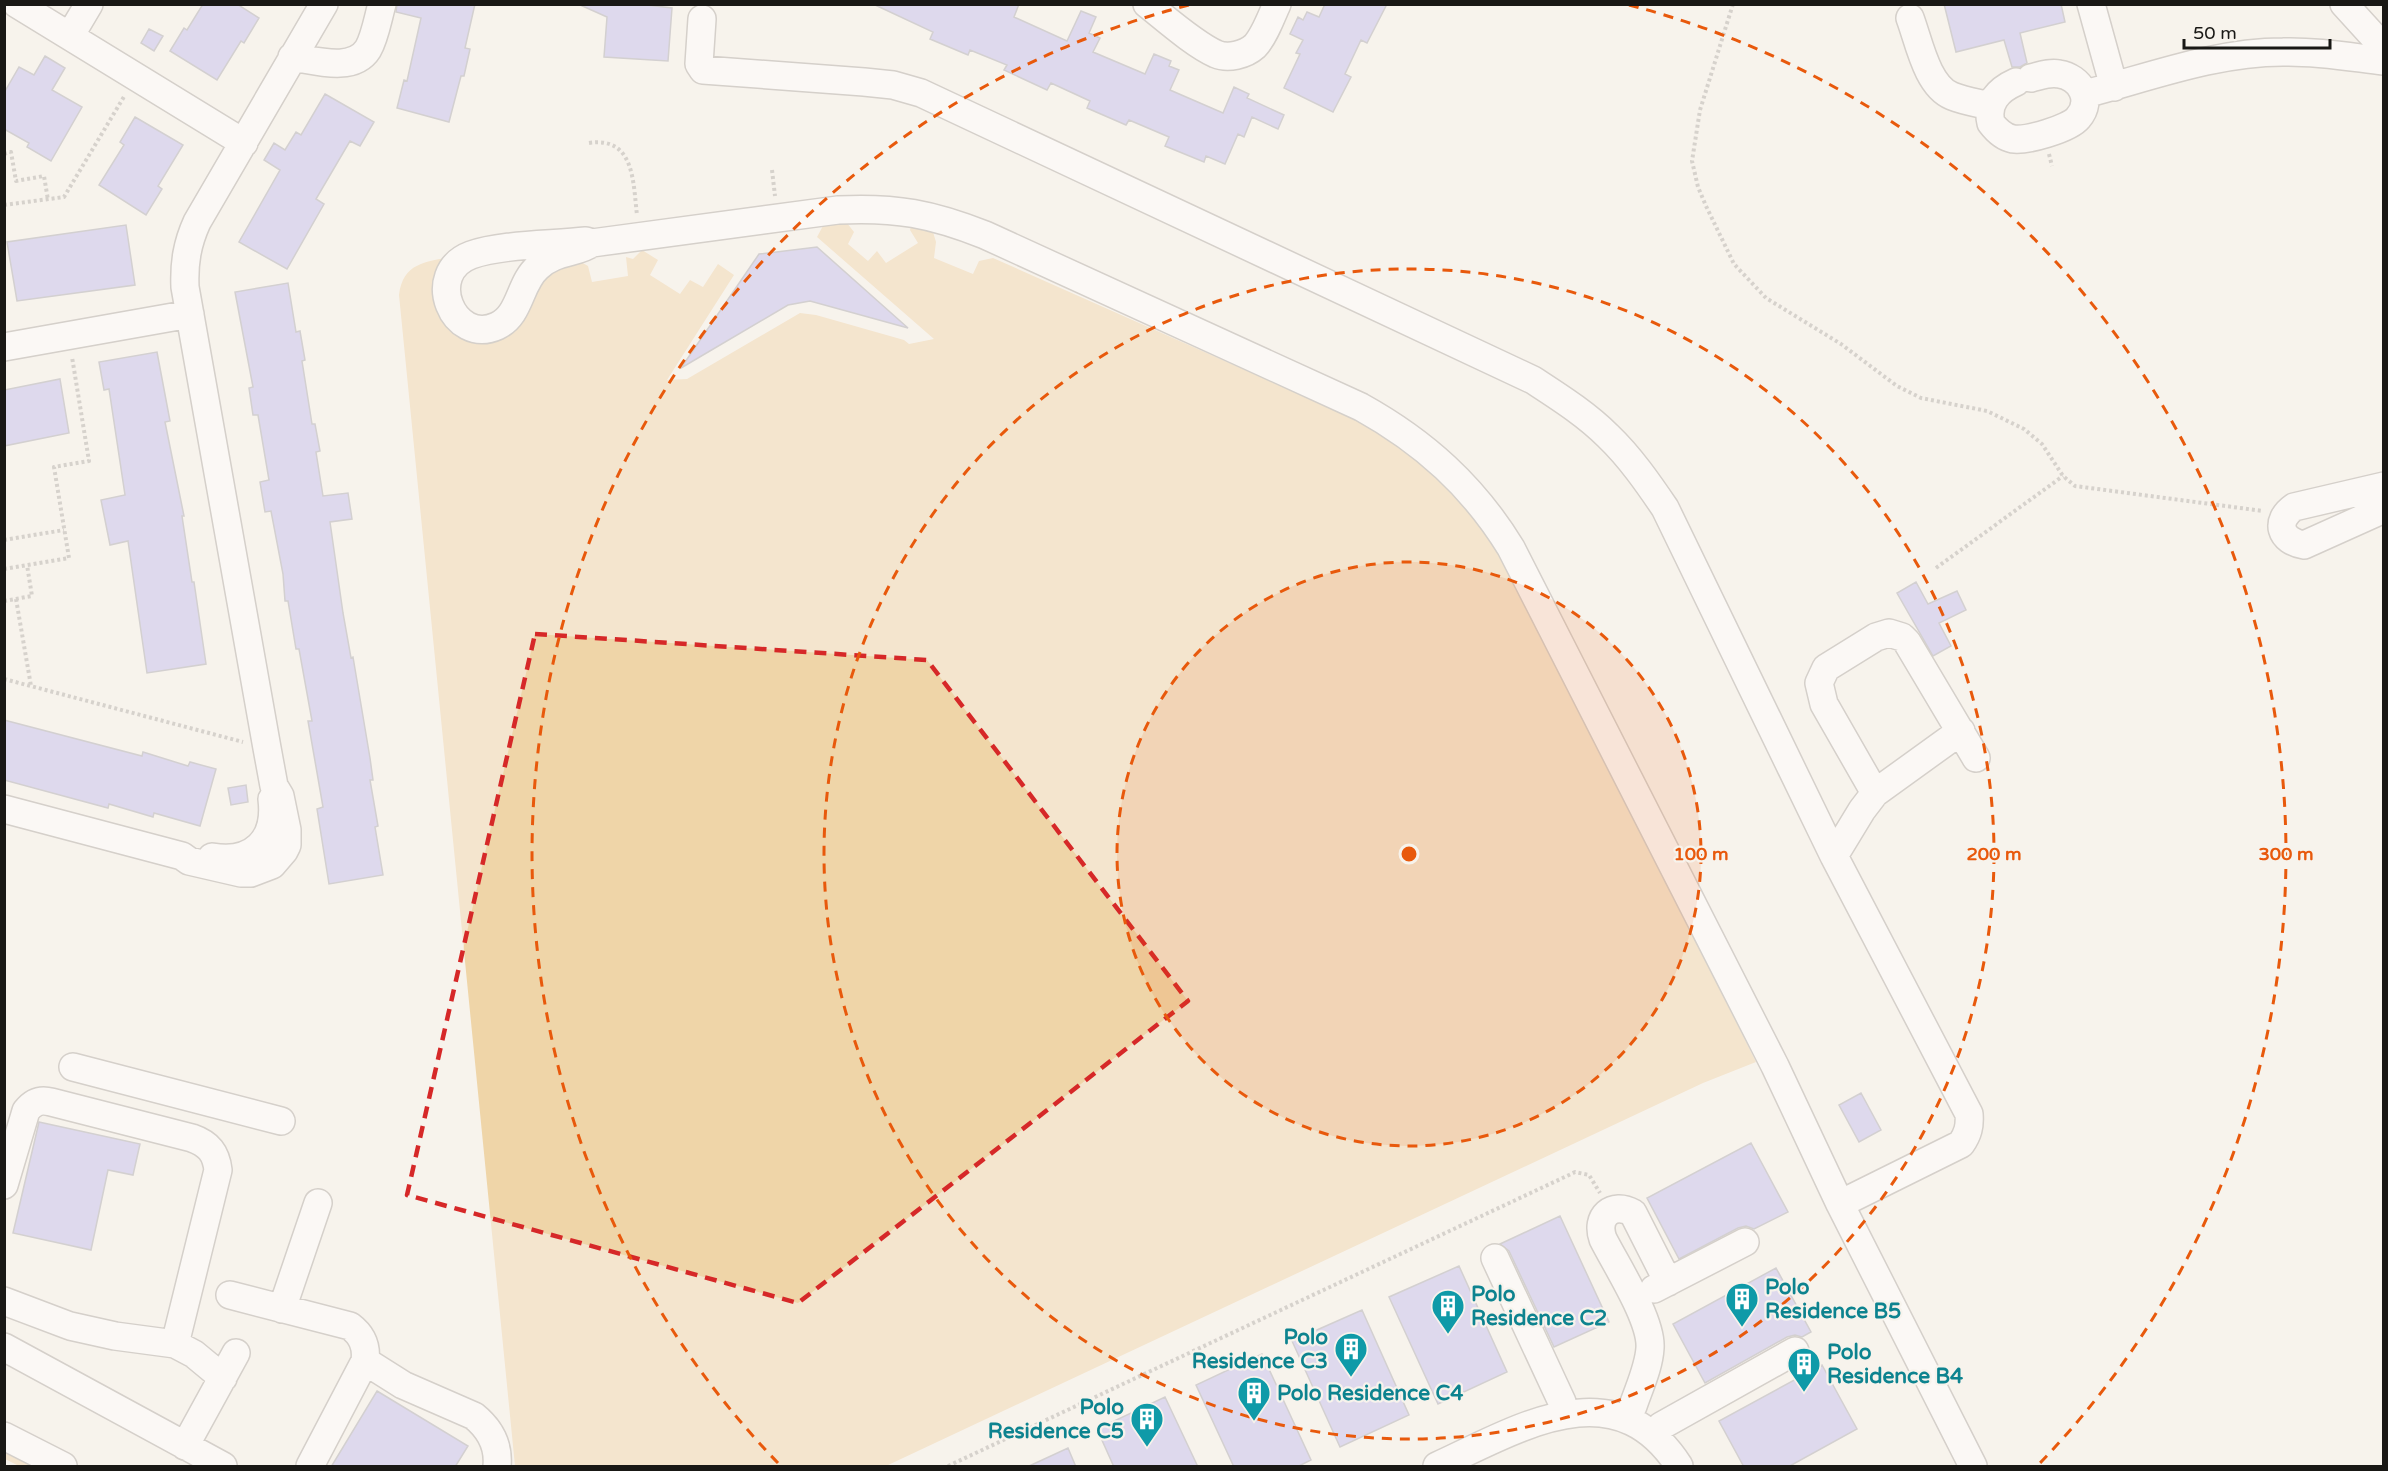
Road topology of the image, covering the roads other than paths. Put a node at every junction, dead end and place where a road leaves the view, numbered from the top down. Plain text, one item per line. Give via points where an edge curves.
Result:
1 (17, 4) edge
2 (88, 4) edge
3 (324, 4) edge
4 (382, 4) edge
5 (1147, 4) edge
6 (1277, 4) edge
7 (2091, 4) edge
8 (2344, 4) edge
9 (1910, 18) dead end
10 (702, 19) dead end
11 (70, 36) junction
12 (2384, 48) edge
13 (292, 57) junction
14 (2384, 61) edge
15 (2114, 87) junction
16 (2085, 94) junction
17 (1990, 106) junction
18 (244, 143) junction
19 (592, 243) junction
20 (190, 314) junction
21 (4, 347) edge
22 (2384, 486) edge
23 (2384, 509) edge
24 (1961, 731) junction
25 (1976, 758) dead end
26 (1875, 793) junction
27 (4, 809) edge
28 (1834, 856) junction
29 (73, 1067) dead end
30 (202, 1100) junction
31 (281, 1121) dead end
32 (192, 1138) junction
33 (4, 1185) edge
34 (318, 1203) dead end
35 (1840, 1204) junction
36 (1745, 1242) dead end
37 (1495, 1258) dead end
38 (1668, 1282) junction
39 (230, 1295) dead end
40 (1634, 1299) junction
41 (4, 1301) edge
42 (282, 1309) junction
43 (175, 1344) junction
44 (4, 1347) edge
45 (1795, 1352) dead end
46 (236, 1353) dead end
47 (365, 1361) junction
48 (223, 1378) junction
49 (1562, 1402) junction
50 (1633, 1406) junction
51 (1661, 1426) junction
52 (4, 1436) edge
53 (185, 1446) junction
54 (1478, 1448) junction
55 (63, 1467) edge
56 (223, 1467) edge
57 (310, 1467) edge
58 (497, 1467) edge
59 (1437, 1467) edge
60 (1679, 1467) edge
61 (1690, 1467) edge
62 (1973, 1467) edge

1 - 11 street
2 - 11 street
3 - 13 street
4 - 13 street via 368,49 357,59 341,64
5 - 6 street via 1211,51 1230,56 1256,45
7 - 15 street
8 - 12 street
9 - 17 street via 1933,79 1941,89 1951,96
10 - 28 street via 699,64 703,70 864,82 921,93 1533,380 1572,406 1616,444 1665,508
11 - 18 street
13 - 18 street
14 - 15 street via 2310,52 2253,53
15 - 16 street
16 - 17 street via 2080,85 2061,74 2049,73 1999,93
16 - 17 street via 2084,110 2072,124 2020,139 2003,136 1996,130 1991,123
18 - 20 street via 190,237 184,270
19 - 19 street via 528,246 471,255 449,276 446,287 450,308 468,325 496,327 510,316 523,286 537,267 557,254
19 - 35 street via 838,210 876,208 950,221 1361,407 1437,458 1479,500 1511,548
20 - 21 street
20 - 27 street via 274,786 271,829 247,855 231,859 194,853 182,856
22 - 23 street via 2294,507 2284,514 2281,525 2284,536 2304,545
24 - 25 street
24 - 26 street
24 - 26 street via 1902,637 1883,634 1833,663 1822,675 1820,692
26 - 28 street
28 - 35 street via 1965,1104 1970,1125 1961,1144 1952,1150
29 - 30 street
30 - 31 street
30 - 32 street
32 - 33 street via 39,1101 26,1111
32 - 43 street via 213,1152 218,1170
34 - 42 street
35 - 62 street
36 - 38 street
37 - 49 street
38 - 40 street
38 - 40 street via 1633,1213 1618,1208 1610,1210 1600,1222 1600,1231
39 - 42 street
40 - 50 street via 1646,1324 1650,1347
41 - 43 street via 70,1326
42 - 47 street via 350,1326 362,1339
43 - 48 street
44 - 53 street
45 - 51 street
46 - 48 street
47 - 57 street
47 - 58 street via 403,1385 483,1423 494,1442
48 - 53 street
49 - 50 street via 1591,1397
49 - 54 street via 1512,1425
50 - 51 street
51 - 61 street
52 - 55 street
53 - 56 street
54 - 59 street
54 - 60 street via 1563,1414 1604,1413 1630,1420 1653,1435

